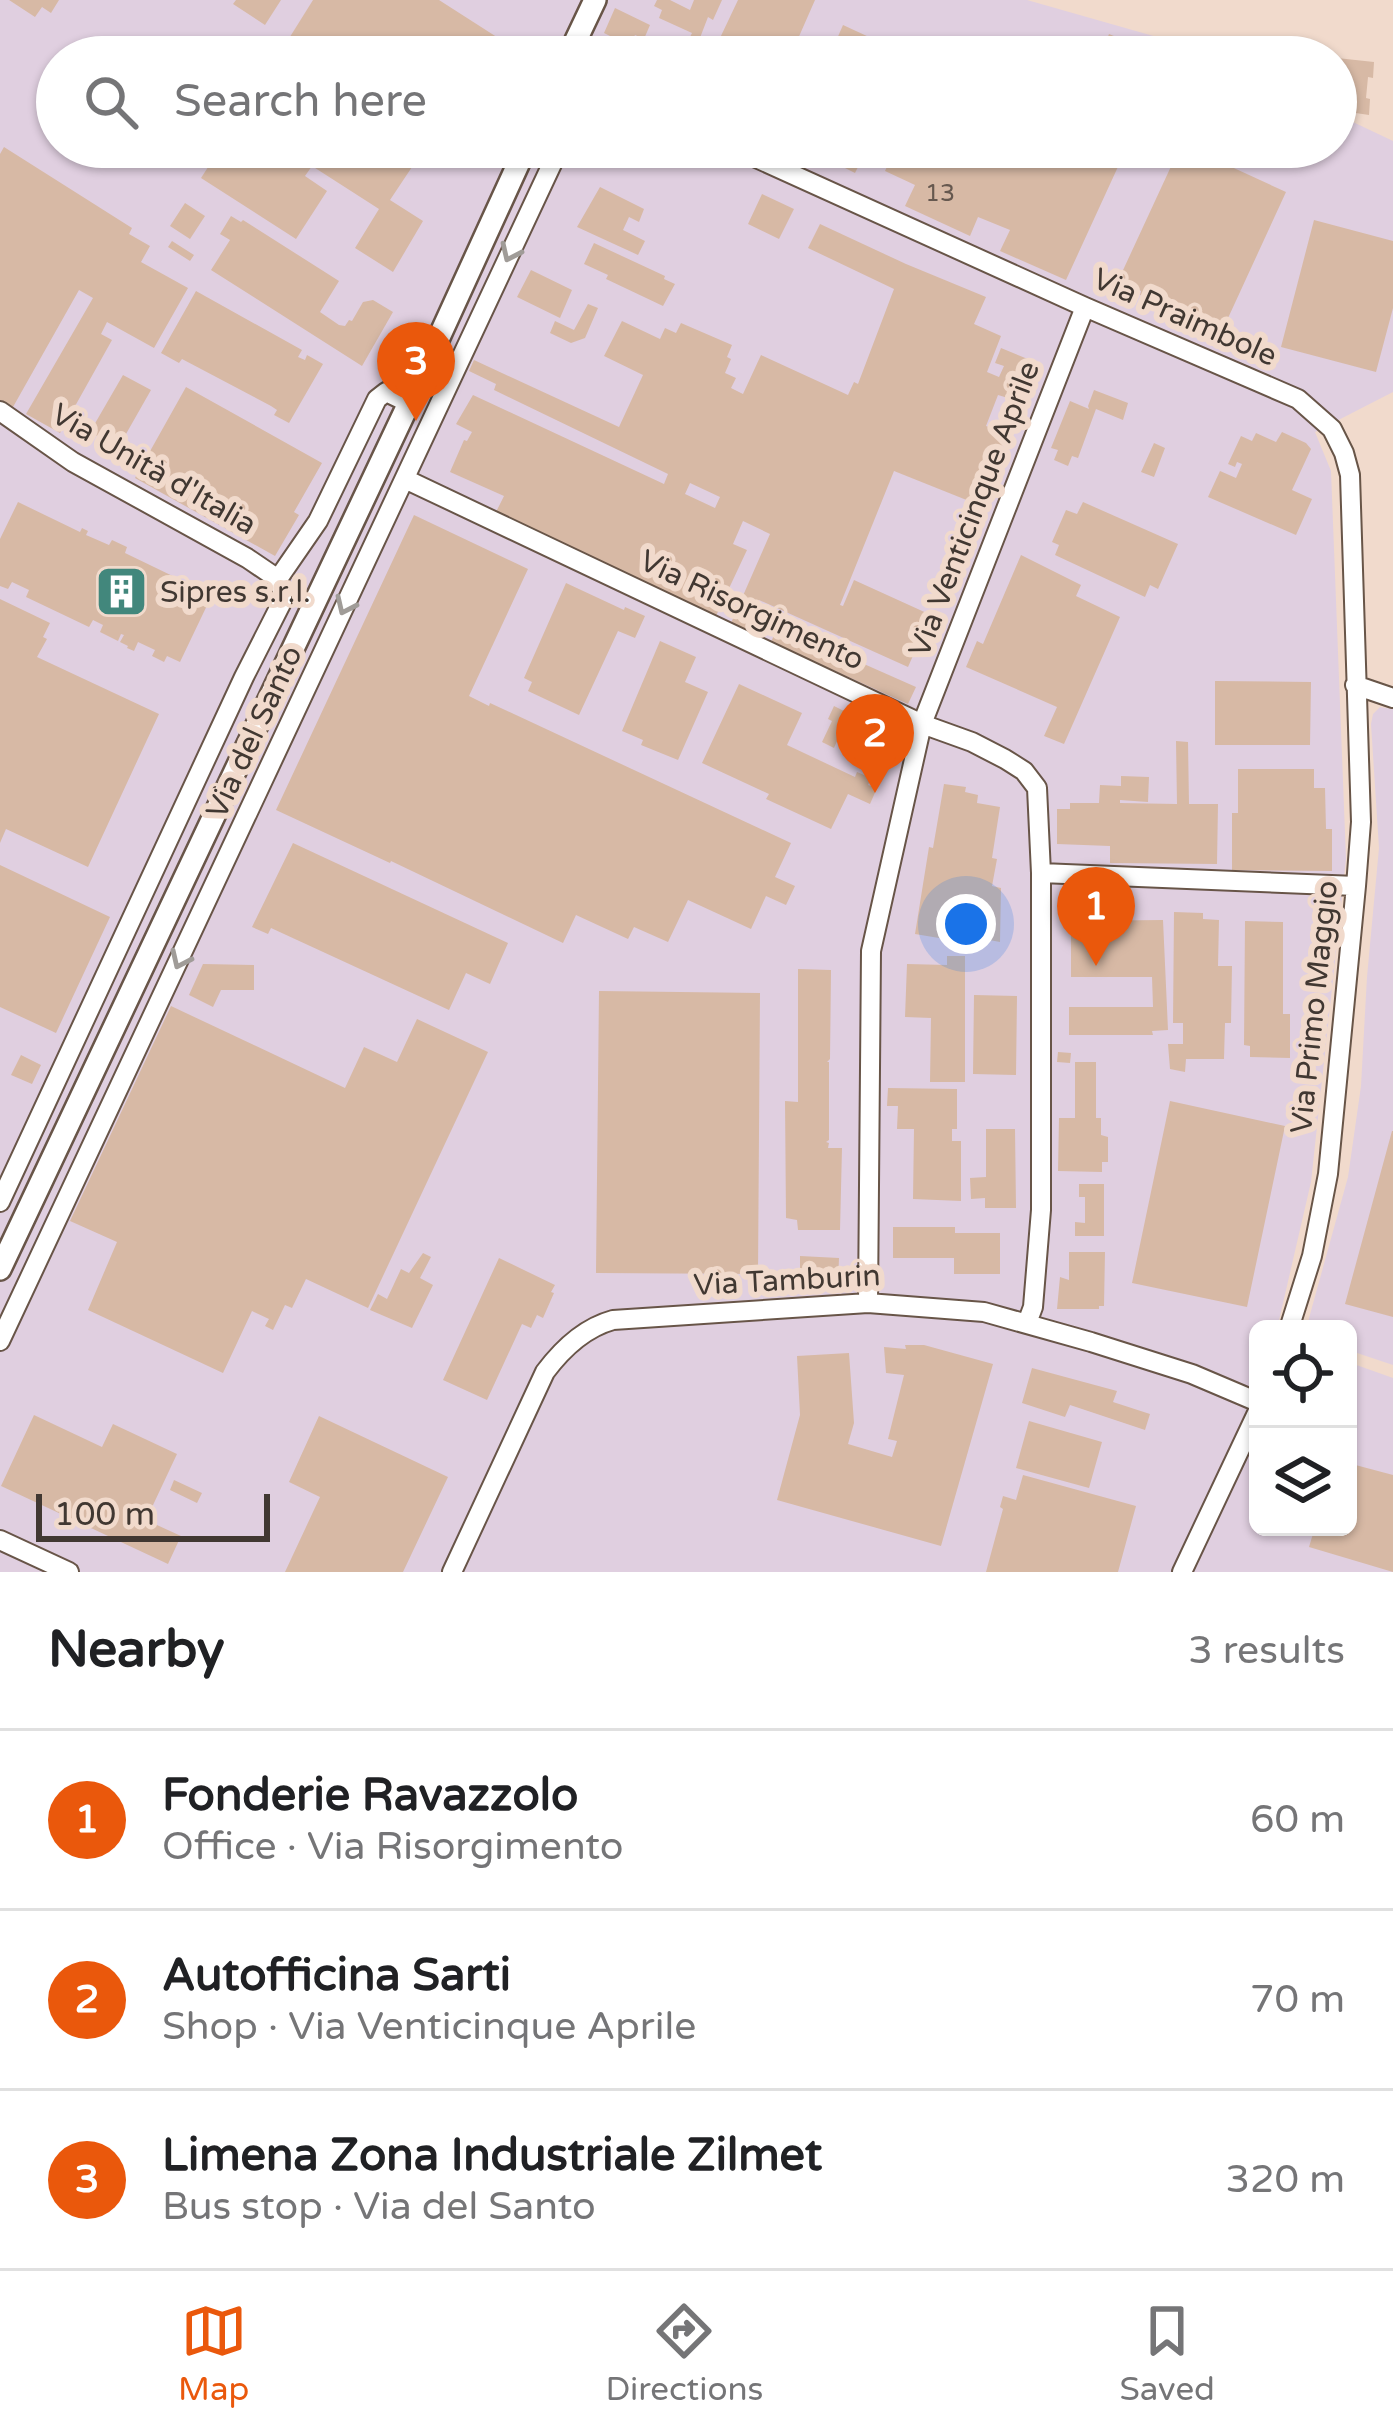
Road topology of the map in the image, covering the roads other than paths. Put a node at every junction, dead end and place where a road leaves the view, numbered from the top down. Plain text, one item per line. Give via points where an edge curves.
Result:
1 (595, 0) edge
2 (578, 36) edge
3 (516, 168) edge
4 (550, 168) edge
5 (778, 168) edge
6 (1085, 307) junction
7 (409, 403) junction
8 (0, 411) edge
9 (405, 479) junction
10 (278, 580) junction
11 (1354, 685) junction
12 (1393, 698) edge
13 (922, 724) junction
14 (1041, 873) junction
15 (1356, 886) junction
16 (67, 1058) junction
17 (94, 1070) junction
18 (0, 1202) edge
19 (0, 1269) edge
20 (868, 1303) junction
21 (1292, 1320) edge
22 (1027, 1323) junction
23 (0, 1341) edge
24 (1249, 1402) edge
25 (1249, 1426) edge
26 (0, 1540) edge
27 (69, 1572) edge
28 (452, 1572) edge
29 (1182, 1572) edge

1 - 2 street
3 - 7 street
4 -> 9 street, Via del Santo
5 - 6 street, Via Praimbole
6 - 11 street, Via Praimbole via 1298,399 1332,429 1350,475
6 - 13 street, Via Venticinque Aprile
7 - 10 street via 386,392 377,399 318,521
7 - 17 street
8 - 10 street, Via Unità d'Italia
9 - 13 street, Via Risorgimento
9 -> 23 street, Via del Santo
10 - 16 street, Via del Santo via 282,602
11 - 12 street
11 - 15 street, Via Primo Maggio
13 - 14 street, Via Risorgimento via 1024,771 1037,788
13 - 20 street, Via Venticinque Aprile via 871,951
14 - 15 street
14 - 22 street, Via Risorgimento via 1041,1210
15 - 21 street, Via Primo Maggio via 1328,1174
16 - 17 street
16 - 18 street, Via del Santo
17 - 19 street
20 - 22 street, Via Tamburin
20 - 28 street, Via Tamburin via 613,1320 583,1333 545,1372
22 - 24 street, Via Tamburin via 1192,1374
25 - 29 street
26 - 27 street

